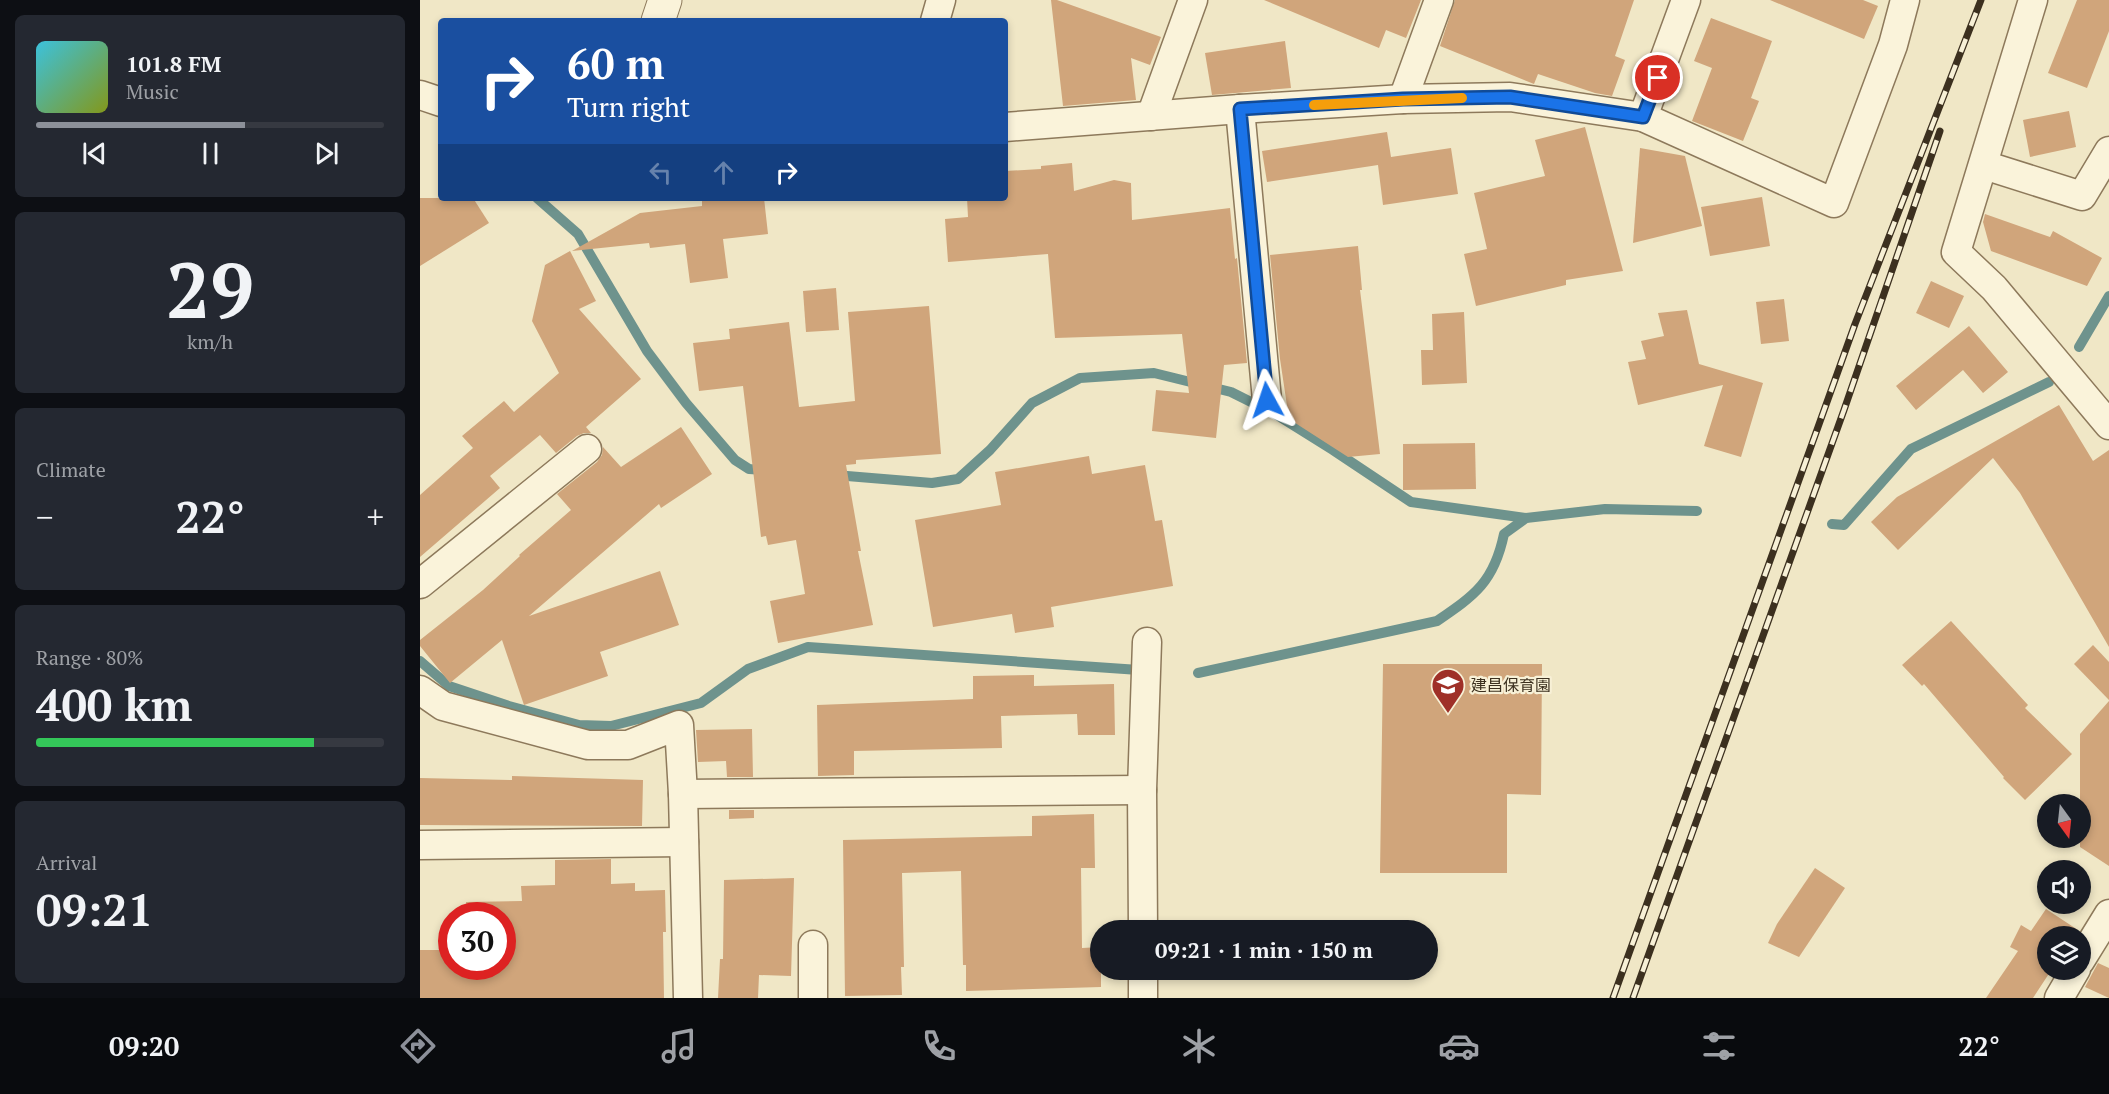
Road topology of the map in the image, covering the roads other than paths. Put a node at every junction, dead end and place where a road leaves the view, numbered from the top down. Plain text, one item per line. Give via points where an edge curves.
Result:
1 (665, 0) edge
2 (941, 0) edge
3 (1193, 0) edge
4 (1439, 0) edge
5 (1686, 0) edge
6 (1905, 0) edge
7 (2033, 0) edge
8 (658, 18) edge
9 (935, 18) edge
10 (420, 95) edge
11 (1403, 99) junction
12 (438, 101) edge
13 (1240, 109) junction
14 (1151, 116) junction
15 (1643, 117) junction
16 (1008, 127) edge
17 (2109, 151) edge
18 (1984, 165) junction
19 (2096, 194) edge
20 (1267, 400) dead end
21 (2109, 424) edge
22 (586, 449) dead end
23 (420, 584) edge
24 (1147, 642) dead end
25 (420, 690) edge
26 (1142, 790) junction
27 (683, 794) junction
28 (684, 842) junction
29 (420, 845) edge
30 (2109, 914) edge
31 (1143, 920) edge
32 (2091, 943) edge
33 (813, 945) dead end
34 (1143, 980) edge
35 (2070, 980) edge
36 (688, 998) edge
37 (813, 998) edge
38 (1143, 998) edge
39 (2059, 998) edge

1 - 8 street
2 - 9 street
3 - 14 street
4 - 11 street
5 - 15 street
6 - 15 street via 1893,45 1834,203
7 - 18 street
10 - 12 street
11 - 13 street
11 - 15 street via 1510,97
13 - 14 street
13 - 20 street
14 - 16 street
17 - 19 street
18 - 19 street
18 - 21 street via 1956,252 1994,288
22 - 23 street
24 - 26 street
25 - 27 street via 443,706 588,745 628,745 679,725
26 - 27 street
26 - 31 street
27 - 28 street
28 - 29 street
28 - 36 street
30 - 32 street
33 - 37 street
34 - 38 street
35 - 39 street

